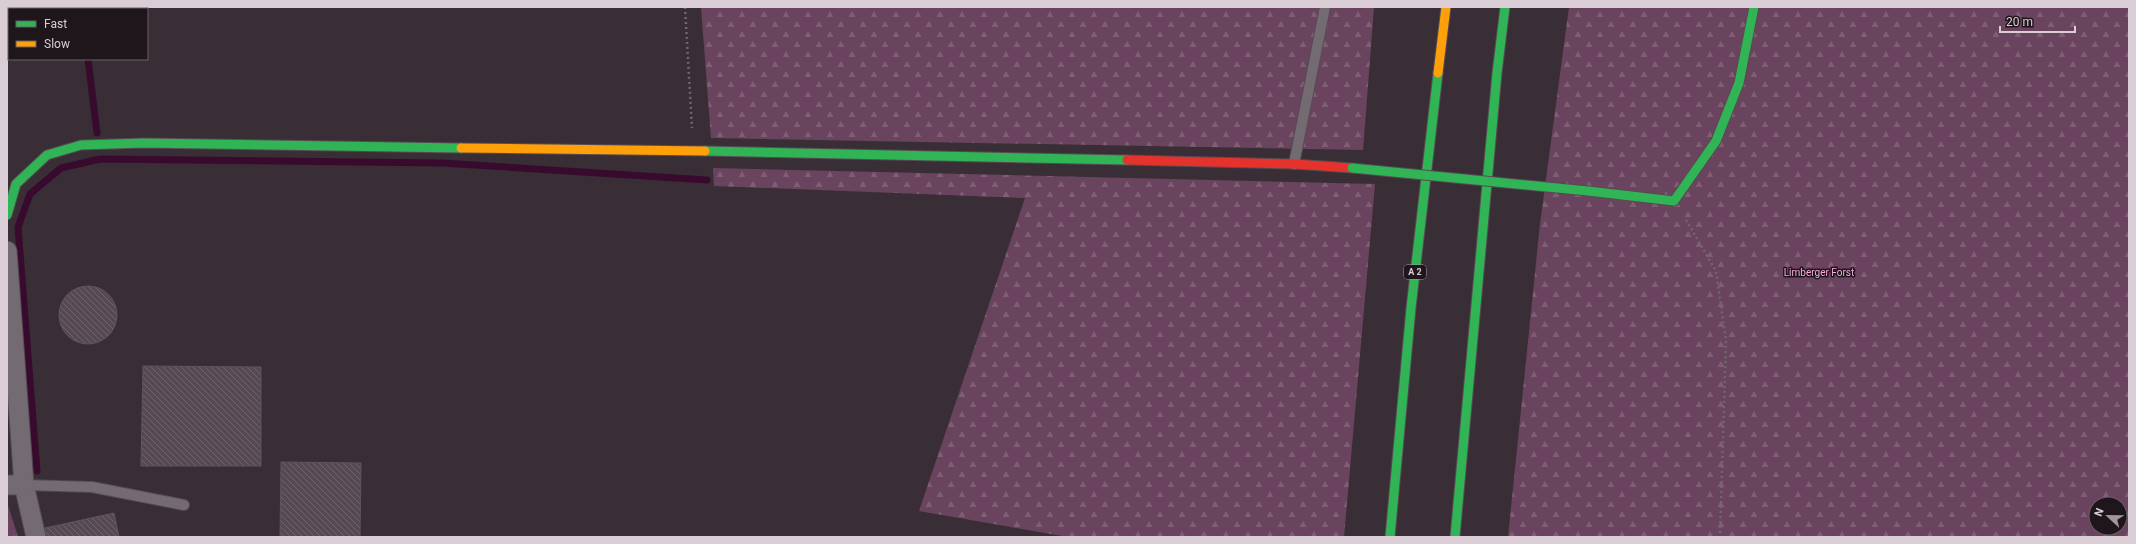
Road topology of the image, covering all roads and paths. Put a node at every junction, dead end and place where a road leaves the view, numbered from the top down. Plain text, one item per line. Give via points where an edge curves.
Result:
1 (685, 7) edge
2 (1324, 7) edge
3 (1446, 7) edge
4 (1505, 7) edge
5 (1754, 7) edge
6 (1512, 29) dead end
7 (1497, 73) junction
8 (694, 151) junction
9 (1294, 164) junction
10 (1674, 201) junction
11 (7, 215) edge
12 (7, 251) edge
13 (16, 485) edge
14 (184, 505) dead end
15 (36, 537) edge
16 (1390, 537) edge
17 (1455, 537) edge
18 (1720, 537) edge

1 - 8 path
2 - 9 lane
3 - 16 main road, A 2 via 1411,308
4 - 7 main road
5 - 10 main road via 1740,83 1716,141
6 - 7 main road
7 - 17 main road
8 - 9 main road
8 - 11 main road via 144,143 81,145 47,155 16,184
9 - 10 main road, bridge
10 - 18 path via 1716,271 1725,332
12 - 13 street
13 - 14 lane via 92,488
13 - 15 street

